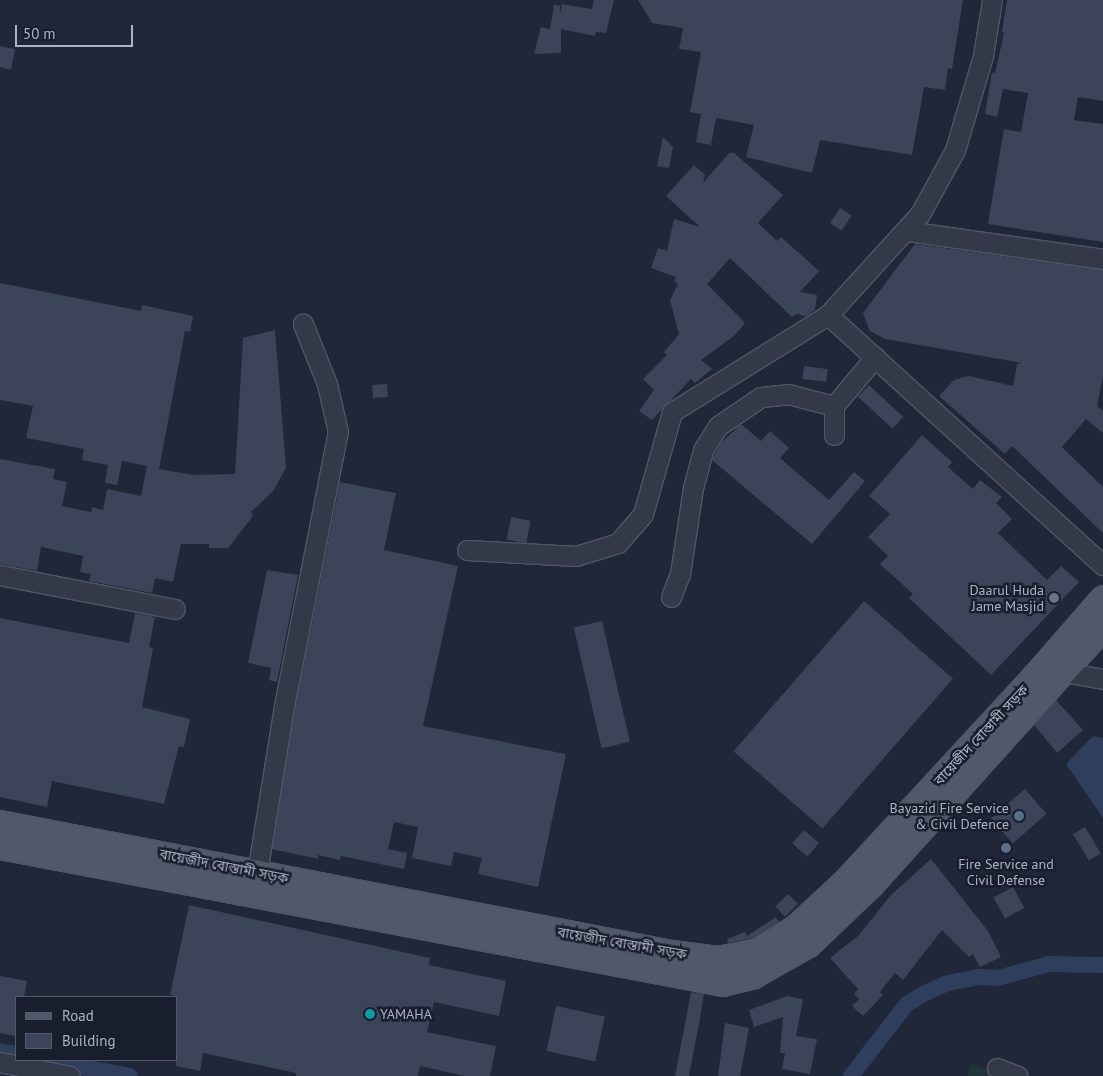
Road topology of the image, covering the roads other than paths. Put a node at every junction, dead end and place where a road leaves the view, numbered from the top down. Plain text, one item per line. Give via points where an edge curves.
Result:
1 (992, 0) edge
2 (907, 231) junction
3 (1103, 259) edge
4 (828, 315) junction
5 (303, 324) dead end
6 (875, 357) junction
7 (834, 406) junction
8 (834, 435) dead end
9 (467, 550) dead end
10 (1103, 565) edge
11 (0, 575) edge
12 (671, 596) dead end
13 (1103, 598) edge
14 (175, 609) dead end
15 (1103, 628) edge
16 (1064, 672) junction
17 (1103, 679) edge
18 (0, 823) edge
19 (0, 847) edge
20 (257, 873) junction
21 (0, 1062) edge
22 (996, 1068) dead end
23 (70, 1076) edge
24 (1018, 1076) edge

1 - 2 street via 983,56 955,150 920,214
2 - 3 street
2 - 4 street
4 - 6 street
4 - 9 street via 672,412 643,514 618,543 576,556
5 - 20 street via 327,384 338,432 284,706
6 - 7 street
6 - 10 street
7 - 8 street
7 - 12 street via 788,394 761,397 718,426 703,450 693,488 680,574
11 - 14 street
13 - 20 main road, বায়েজীদ বোস্তামী সড়ক via 1036,676 844,883 795,928 758,951 718,959 672,954
15 - 16 main road, বায়েজীদ বোস্তামী সড়ক
16 - 17 street
16 - 19 main road, বায়েজীদ বোস্তামী সড়ক via 871,886 809,945 754,976 723,984
18 - 20 main road, বায়েজীদ বোস্তামী সড়ক
21 - 23 street
22 - 24 street

